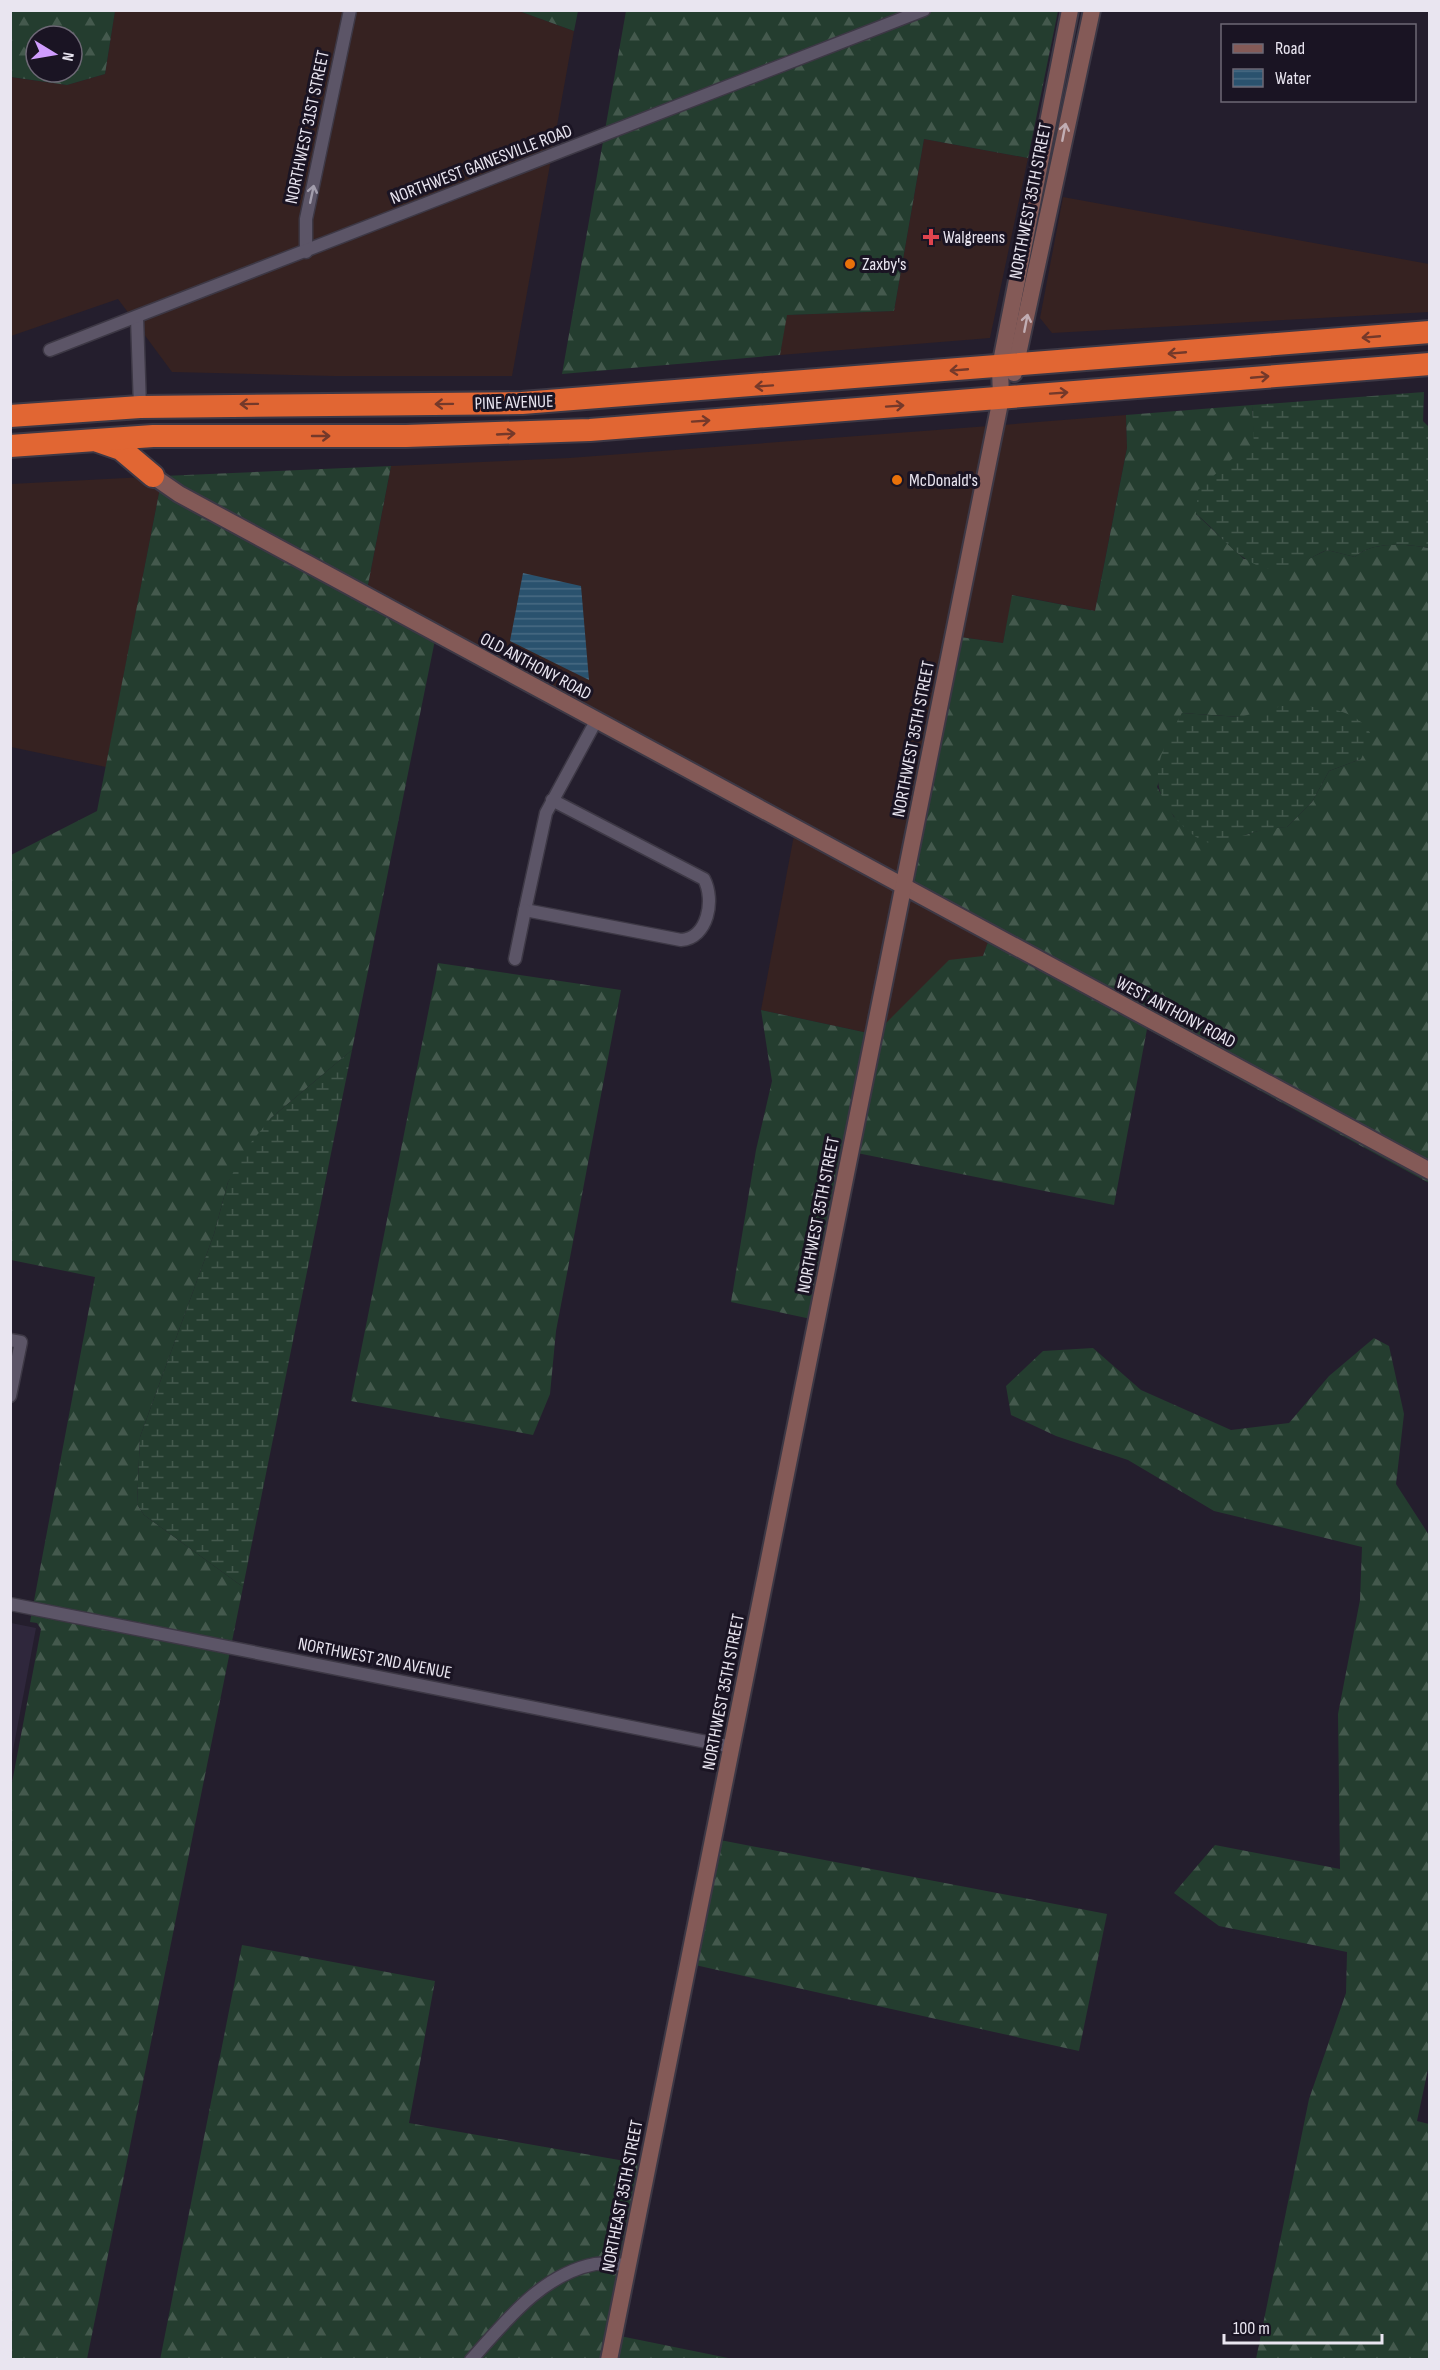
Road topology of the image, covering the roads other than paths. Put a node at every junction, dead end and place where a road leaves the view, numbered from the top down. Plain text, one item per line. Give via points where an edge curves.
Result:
1 (350, 10) edge
2 (924, 10) edge
3 (1070, 10) edge
4 (1092, 10) edge
5 (306, 252) junction
6 (137, 318) junction
7 (1430, 332) edge
8 (50, 350) dead end
9 (1430, 364) edge
10 (1009, 367) junction
11 (650, 394) junction
12 (1001, 398) junction
13 (140, 407) junction
14 (59, 411) junction
15 (10, 416) edge
16 (10, 425) edge
17 (590, 430) junction
18 (153, 436) junction
19 (93, 439) junction
20 (10, 446) edge
21 (153, 476) junction
22 (596, 721) junction
23 (552, 800) junction
24 (904, 887) junction
25 (525, 910) junction
26 (515, 959) dead end
27 (1430, 1171) edge
28 (16, 1341) edge
29 (10, 1396) edge
30 (10, 1604) edge
31 (732, 1747) junction
32 (673, 2041) joint
33 (628, 2265) junction
34 (471, 2360) edge
35 (609, 2360) edge

5 -> 1 street, NORTHWEST 31ST STREET via 306,219
2 - 5 street, NORTHWEST GAINESVILLE ROAD
3 - 10 street, NORTHWEST 35TH STREET
10 -> 4 street, NORTHWEST 35TH STREET
5 - 6 street, NORTHWEST GAINESVILLE ROAD
6 - 8 street, NORTHWEST GAINESVILLE ROAD
6 - 13 street
7 -> 10 highway, PINE AVENUE
12 -> 9 highway, PINE AVENUE
10 -> 11 highway, PINE AVENUE
10 - 12 street, NORTHWEST 35TH STREET
11 -> 13 highway, PINE AVENUE via 510,403
11 - 17 highway via 609,406 595,416
17 -> 12 highway, PINE AVENUE
12 - 24 street, NORTHWEST 35TH STREET
13 - 14 highway, PINE AVENUE
13 - 19 highway via 135,418 122,429
14 - 15 highway, PINE AVENUE
14 - 16 highway via 43,423
18 -> 17 highway, PINE AVENUE via 450,435
18 - 19 highway, PINE AVENUE
18 - 21 highway via 145,457
19 - 20 highway, PINE AVENUE
19 - 21 highway via 121,449
21 - 22 street, OLD ANTHONY ROAD via 178,494
22 - 23 street
22 - 24 street, OLD ANTHONY ROAD
23 - 25 street via 541,828
23 - 25 street via 704,879 710,897 703,926 693,939 681,940
24 - 27 street, WEST ANTHONY ROAD
24 - 31 street, NORTHWEST 35TH STREET
25 - 26 street
28 - 29 street
30 - 31 street, NORTHWEST 2ND AVENUE
31 - 32 street, NORTHWEST 35TH STREET
32 - 33 street, NORTHEAST 35TH STREET
33 - 34 street via 596,2264 559,2277 518,2308
33 - 35 street, NORTHEAST 35TH STREET

